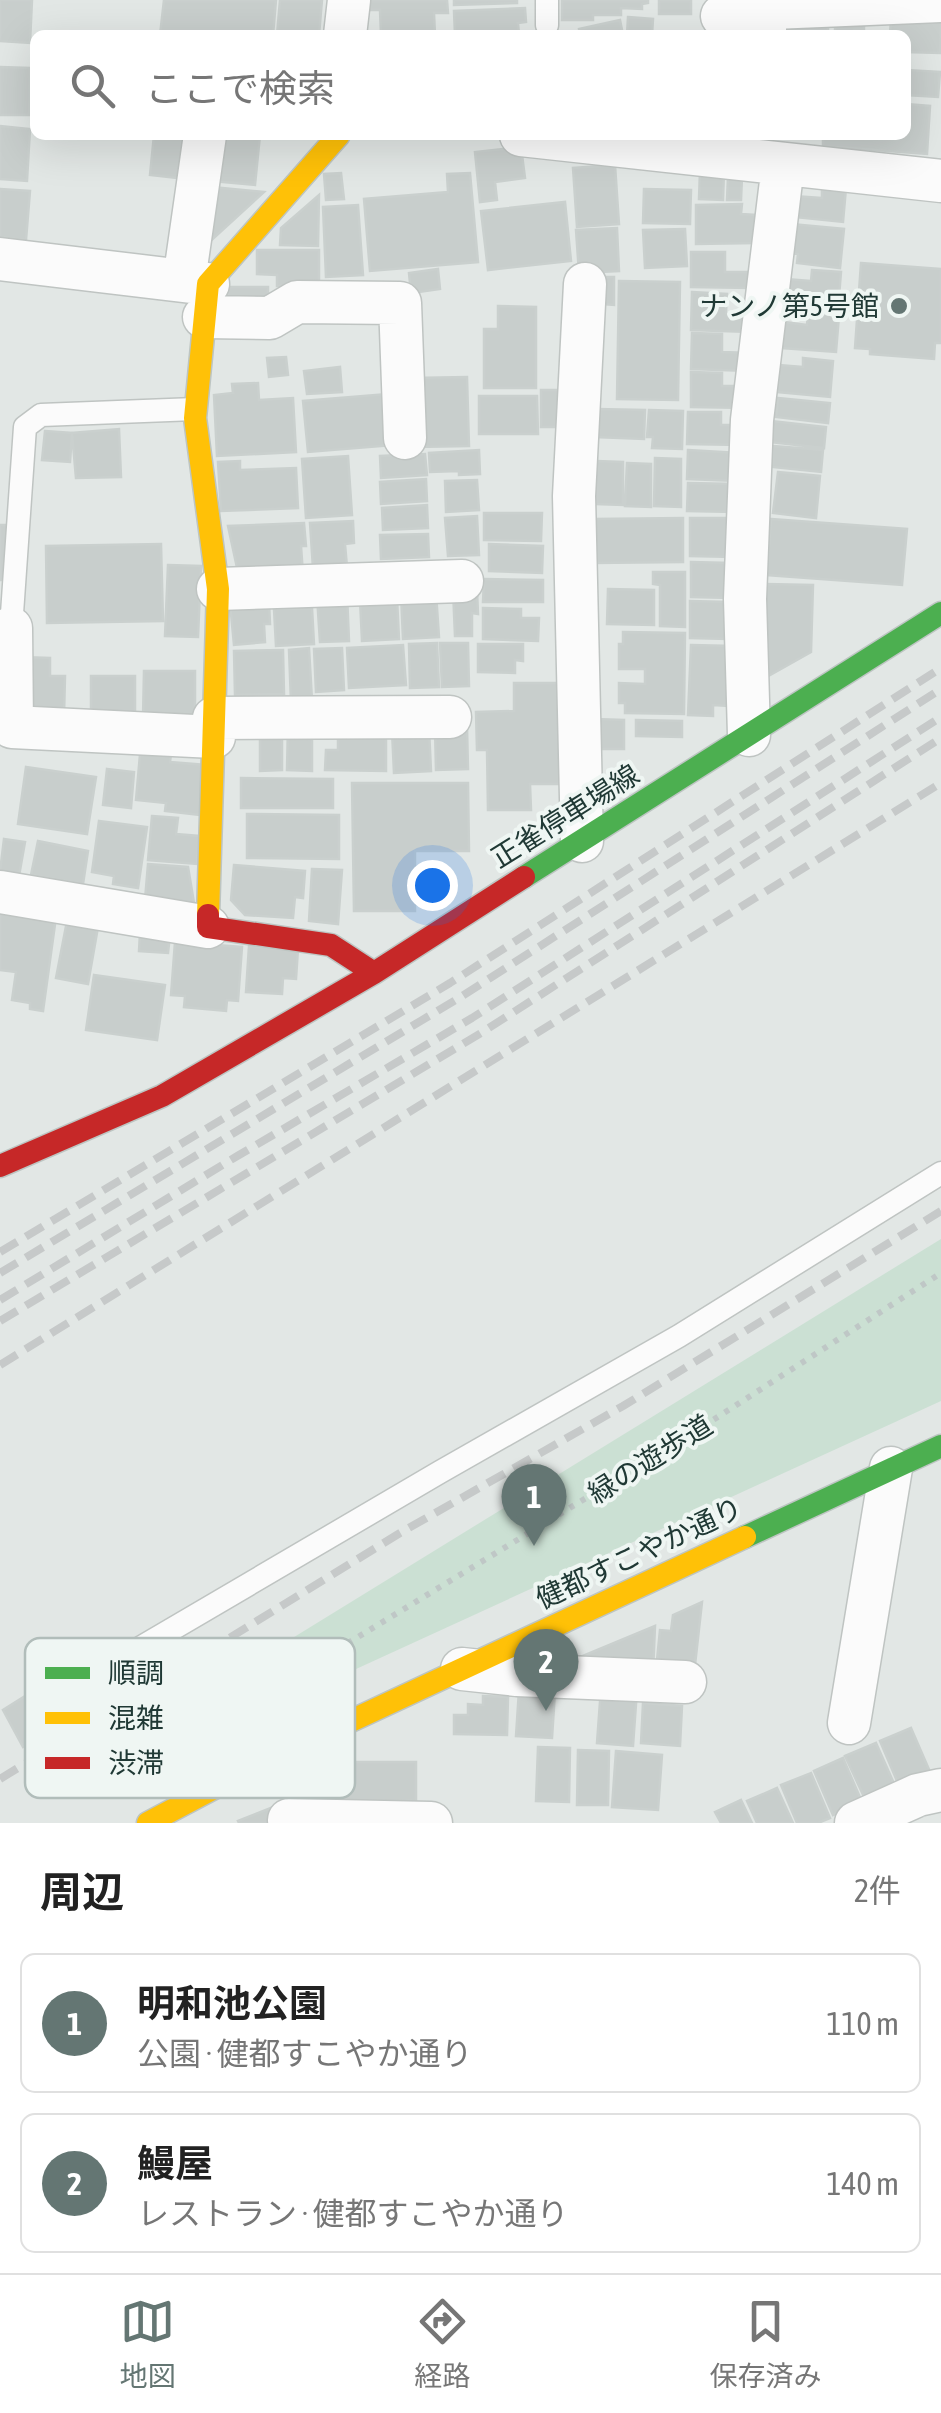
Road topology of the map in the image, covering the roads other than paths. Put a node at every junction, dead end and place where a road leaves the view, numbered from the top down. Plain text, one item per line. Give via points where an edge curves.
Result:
1 (349, 0) edge
2 (547, 0) edge
3 (941, 1) edge
4 (722, 16) dead end
5 (547, 25) dead end
6 (765, 27) edge
7 (346, 30) edge
8 (205, 140) edge
9 (335, 140) edge
10 (586, 140) edge
11 (768, 154) edge
12 (941, 181) edge
13 (0, 259) edge
14 (585, 284) dead end
15 (199, 294) junction
16 (196, 409) junction
17 (404, 438) dead end
18 (462, 581) dead end
19 (218, 589) junction
20 (941, 613) edge
21 (12, 628) joint
22 (450, 717) dead end
23 (214, 727) junction
24 (749, 734) junction
25 (582, 841) junction
26 (0, 892) edge
27 (208, 927) junction
28 (374, 973) junction
29 (0, 1166) edge
30 (941, 1174) edge
31 (941, 1446) edge
32 (891, 1468) junction
33 (159, 1638) edge
34 (462, 1669) junction
35 (685, 1682) dead end
36 (355, 1719) edge
37 (849, 1723) dead end
38 (195, 1798) edge
39 (282, 1798) edge
40 (914, 1805) edge
41 (290, 1822) edge
42 (148, 1823) edge
43 (431, 1823) edge
44 (856, 1823) edge

1 - 7 street
2 - 5 lane
3 - 6 street via 773,8
4 - 6 street
8 - 15 street
9 - 15 street
10 - 11 street
11 - 12 street
11 - 24 street via 745,599
13 - 15 street
14 - 25 street via 574,496
15 - 16 street
15 - 17 street via 270,318 297,302 400,303
16 - 19 street
16 - 21 lane via 41,415 24,427
18 - 19 street
19 - 23 street
20 - 24 street, 正雀停車場線
21 - 23 street via 12,727
22 - 23 street
23 - 27 street
24 - 25 street, 正雀停車場線
25 - 28 street, 正雀停車場線
26 - 27 street
27 - 28 street via 331,946
28 - 29 street, 正雀停車場線 via 162,1096
30 - 33 lane via 680,1336
31 - 32 street, 健都すこやか通り
32 - 34 street, 健都すこやか通り
32 - 37 street
34 - 35 street
34 - 36 street, 健都すこやか通り
38 - 42 street, 健都すこやか通り
39 - 41 street
40 - 44 street
41 - 43 street

